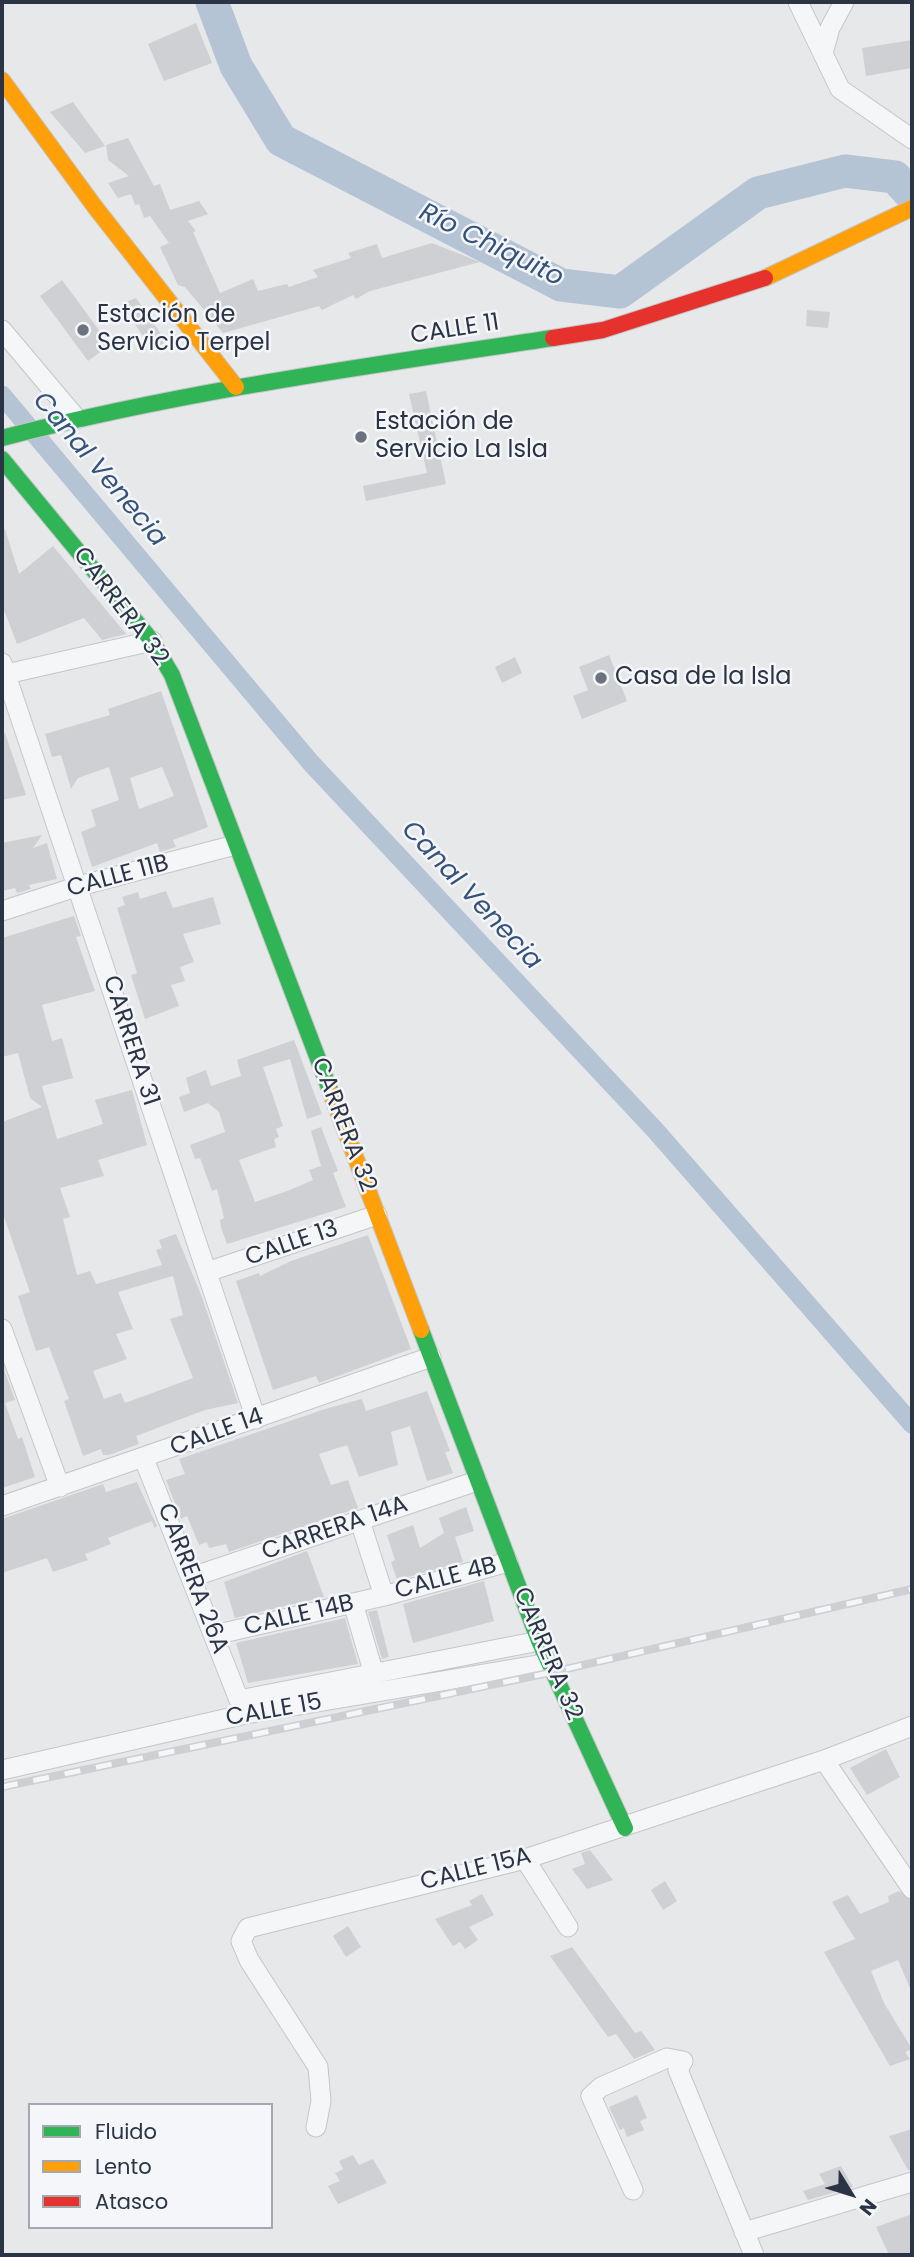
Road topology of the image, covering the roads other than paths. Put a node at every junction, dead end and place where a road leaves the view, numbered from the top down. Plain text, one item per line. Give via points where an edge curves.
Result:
1 (798, 2) edge
2 (844, 2) edge
3 (823, 53) junction
4 (2, 80) edge
5 (912, 139) edge
6 (906, 212) edge
7 (2, 330) edge
8 (236, 387) junction
9 (77, 419) junction
10 (5, 438) edge
11 (2, 459) edge
12 (152, 641) junction
13 (3, 671) edge
14 (235, 845) junction
15 (79, 886) junction
16 (2, 911) edge
17 (377, 1215) junction
18 (207, 1272) junction
19 (2, 1329) edge
20 (431, 1357) junction
21 (256, 1419) junction
22 (144, 1459) junction
23 (477, 1481) junction
24 (60, 1487) junction
25 (2, 1506) edge
26 (360, 1521) junction
27 (508, 1562) junction
28 (192, 1577) junction
29 (384, 1596) junction
30 (353, 1603) junction
31 (214, 1635) junction
32 (538, 1641) junction
33 (549, 1663) junction
34 (373, 1671) junction
35 (239, 1700) joint
36 (912, 1726) edge
37 (824, 1759) junction
38 (2, 1770) edge
39 (625, 1828) junction
40 (525, 1859) junction
41 (912, 1889) edge
42 (568, 1927) dead end
43 (316, 2127) dead end
44 (912, 2182) edge
45 (633, 2190) dead end
46 (744, 2232) junction
47 (754, 2255) edge

1 - 3 street
2 - 3 street
3 - 5 street via 840,89
4 - 8 street
6 - 8 street, CALLE 11 via 779,274 603,330
7 - 9 street
8 - 9 street, CALLE 11
9 - 10 street, CALLE 11
11 - 12 street, CARRERA 32
12 - 13 street
12 - 14 street, CARRERA 32 via 172,675
13 - 15 street, CARRERA 31
14 - 15 street, CALLE 11B
14 - 17 street, CARRERA 32
15 - 16 street, CALLE 11B
15 - 18 street, CARRERA 31
17 - 18 street, CALLE 13
17 - 20 street, CARRERA 32
18 - 21 street, CARRERA 31
19 - 24 street
20 - 21 street, CALLE 14
20 - 23 street, CARRERA 32
21 - 22 street, CALLE 14
22 - 24 street, CALLE 14
22 - 28 street, CARRERA 26A
23 - 26 street, CARRERA 14A
23 - 27 street, CARRERA 32
24 - 25 street, CALLE 14
26 - 28 street, CARRERA 14A
26 - 29 street
27 - 29 street, CALLE 4B
27 - 32 street, CARRERA 32
28 - 31 street, CARRERA 26A
29 - 30 street, CALLE 14B
30 - 31 street, CALLE 14B
30 - 34 street
31 - 35 street, CARRERA 26A
32 - 33 street, CARRERA 32
32 - 34 street, CALLE 15
33 - 38 street, CALLE 15 via 246,1714
33 - 39 street, CARRERA 32
34 - 35 street, CALLE 15
36 - 37 street, CALLE 15A
37 - 39 street, CALLE 15A
37 - 41 street
39 - 40 street, CALLE 15A
40 - 42 street
40 - 43 street, CALLE 15A via 248,1928 241,1941 249,1960 318,2067 321,2101
44 - 46 street
45 - 46 street via 591,2101 593,2092 667,2058 683,2061 678,2070
46 - 47 street

